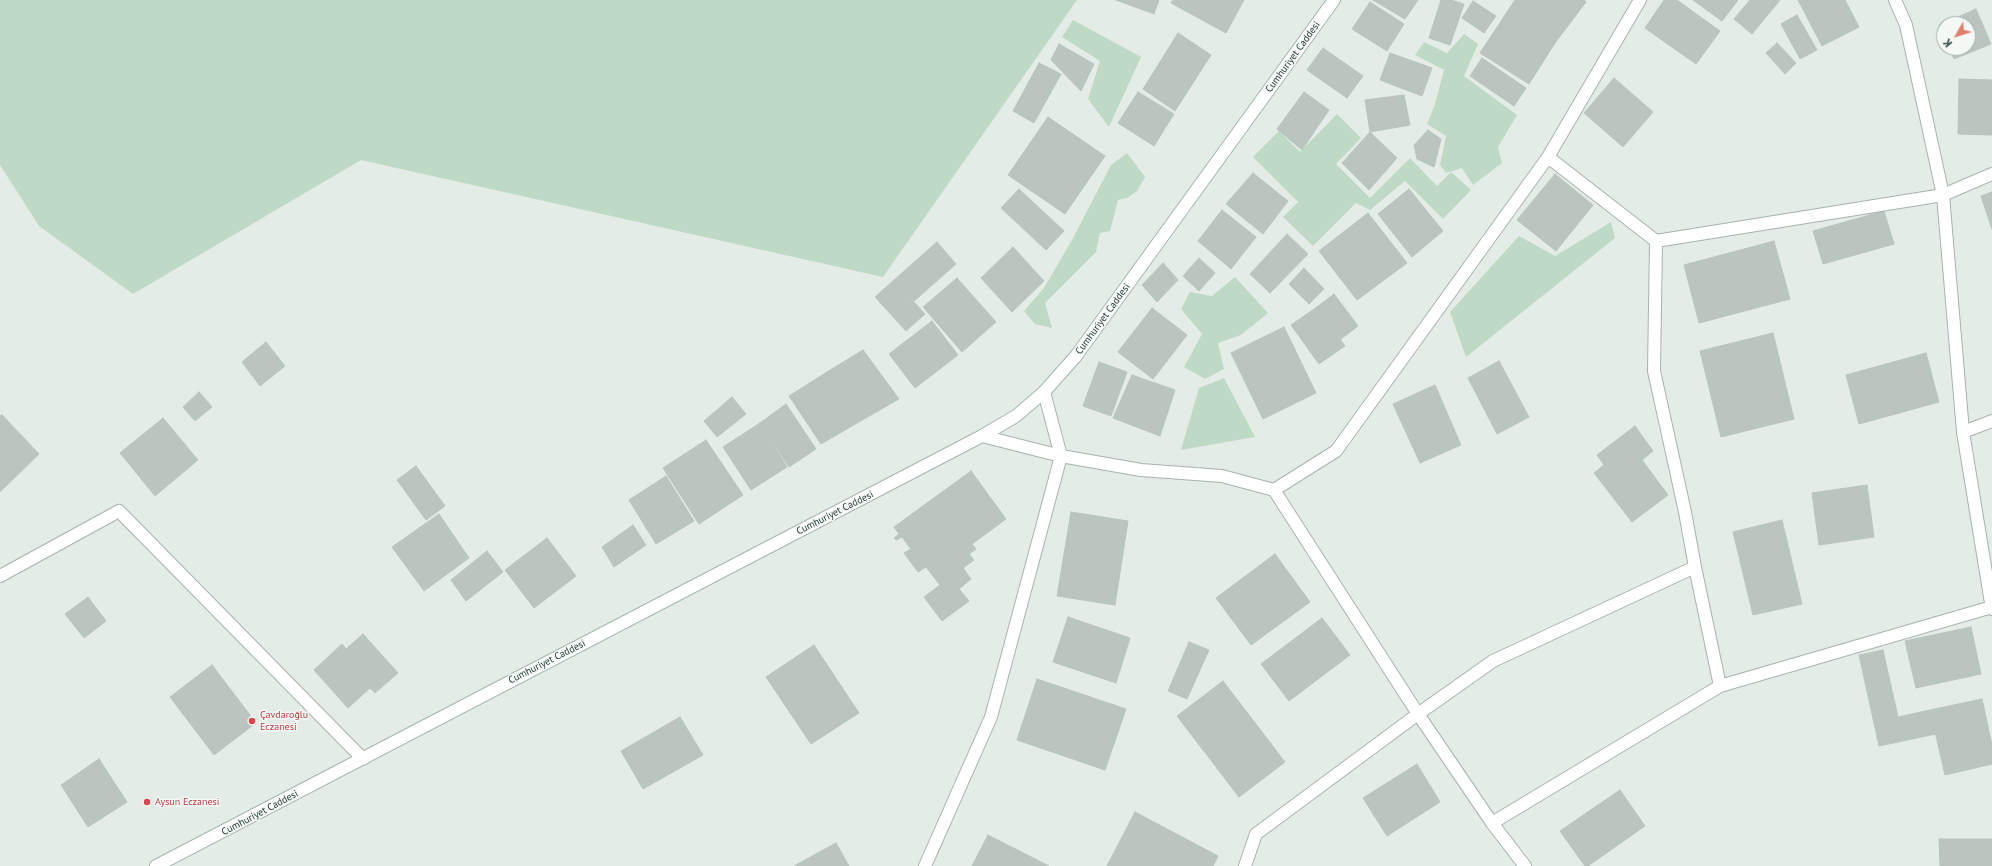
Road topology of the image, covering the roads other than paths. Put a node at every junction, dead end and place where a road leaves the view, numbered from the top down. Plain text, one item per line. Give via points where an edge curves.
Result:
1 (1334, 0) edge
2 (1640, 0) edge
3 (1895, 0) edge
4 (1548, 157) junction
5 (1992, 174) edge
6 (1943, 195) junction
7 (1656, 241) junction
8 (1044, 392) junction
9 (1992, 422) edge
10 (1963, 432) junction
11 (982, 436) junction
12 (1061, 456) junction
13 (1274, 490) junction
14 (1695, 567) junction
15 (0, 576) edge
16 (1992, 608) edge
17 (1720, 686) junction
18 (1418, 714) junction
19 (362, 759) junction
20 (1492, 823) junction
21 (188, 851) junction
22 (156, 866) edge
23 (166, 866) edge
24 (925, 866) edge
25 (1245, 866) edge
26 (1525, 866) edge

1 - 8 street, Cumhuriyet Caddesi via 1076,356
2 - 4 street
3 - 6 street via 1906,25
4 - 7 street
4 - 13 street via 1336,451
5 - 6 street
6 - 7 street
6 - 10 street
7 - 14 street via 1654,370 1686,512
8 - 11 street, Cumhuriyet Caddesi via 1016,416
8 - 12 street
9 - 10 street
10 - 16 street
11 - 12 street
11 - 19 street, Cumhuriyet Caddesi
12 - 13 street via 1141,470 1222,476
12 - 24 street via 991,717
13 - 18 street
14 - 17 street
14 - 18 street via 1493,661
15 - 19 street via 119,511
16 - 17 street
17 - 20 street
18 - 20 street
18 - 25 street via 1256,834
19 - 21 street, Cumhuriyet Caddesi
20 - 26 street
21 - 22 street, Cumhuriyet Caddesi
21 - 23 street, Cumhuriyet Caddesi

